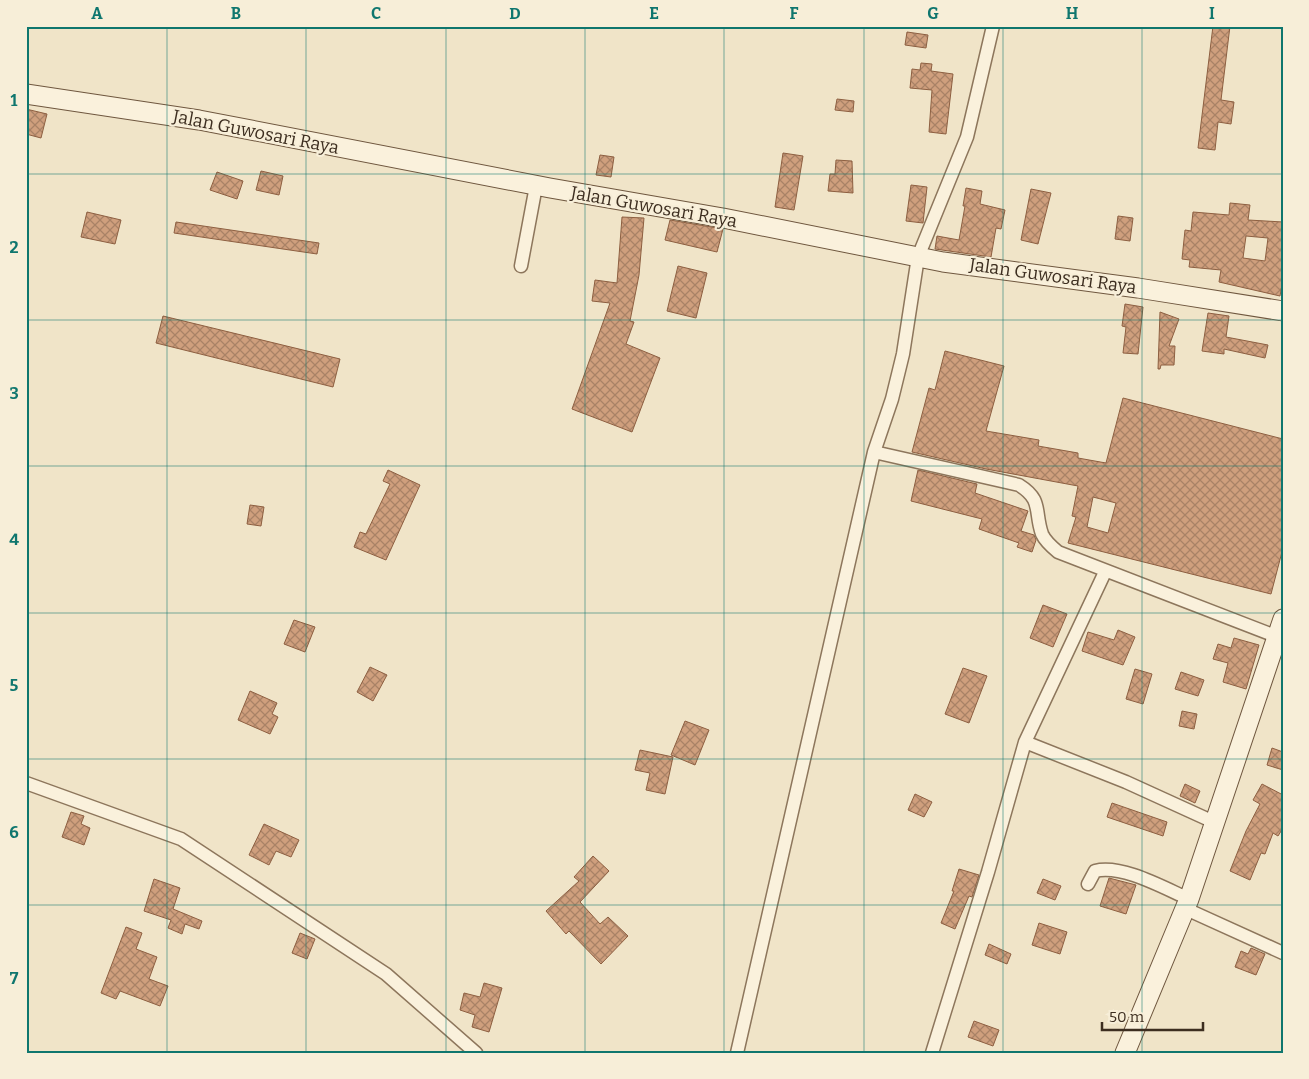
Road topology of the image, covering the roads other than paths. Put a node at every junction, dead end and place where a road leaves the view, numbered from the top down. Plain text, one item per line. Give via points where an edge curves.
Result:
1 (993, 26) edge
2 (26, 94) edge
3 (536, 186) junction
4 (918, 257) junction
5 (521, 266) dead end
6 (1283, 311) edge
7 (874, 452) junction
8 (1105, 572) junction
9 (1280, 628) edge
10 (1025, 742) junction
11 (26, 783) edge
12 (1216, 823) junction
13 (1088, 884) dead end
14 (1188, 904) junction
15 (1283, 953) edge
16 (476, 1053) edge
17 (737, 1053) edge
18 (932, 1053) edge
19 (1125, 1053) edge

1 - 4 street via 967,137
2 - 3 street, Jalan Guwosari Raya via 199,120
3 - 4 street, Jalan Guwosari Raya via 723,218
3 - 5 street
4 - 6 street, Jalan Guwosari Raya
4 - 7 street via 903,354
7 - 8 street via 1019,485 1035,500 1043,536 1049,544 1058,552
7 - 17 street
8 - 9 street
8 - 10 street
9 - 12 street
10 - 12 street via 1126,782
10 - 18 street
11 - 16 street via 181,839 386,974
12 - 14 street
13 - 14 street via 1095,871 1106,868 1150,881
14 - 15 street
14 - 19 street

